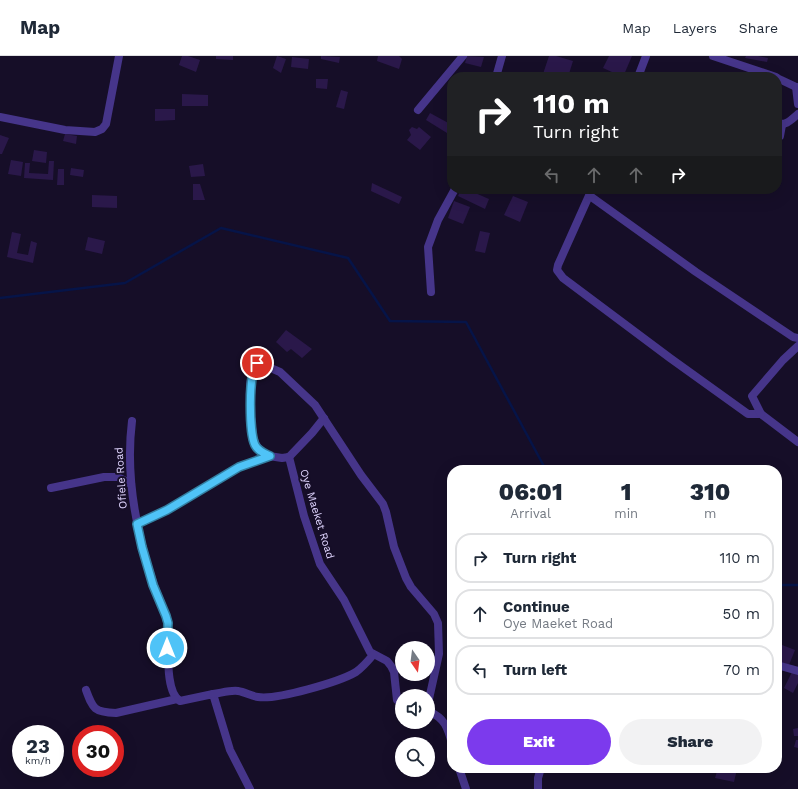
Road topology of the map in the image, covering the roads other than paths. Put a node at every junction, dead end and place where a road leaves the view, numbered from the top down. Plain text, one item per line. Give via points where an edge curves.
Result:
1 (119, 56) edge
2 (463, 56) edge
3 (502, 56) edge
4 (646, 56) edge
5 (713, 56) edge
6 (450, 72) edge
7 (497, 72) edge
8 (640, 72) edge
9 (761, 72) edge
10 (447, 75) edge
11 (782, 80) edge
12 (797, 87) edge
13 (798, 104) edge
14 (418, 110) dead end
15 (798, 114) edge
16 (0, 116) edge
17 (782, 124) edge
18 (452, 194) edge
19 (591, 194) edge
20 (592, 194) edge
21 (431, 292) dead end
22 (798, 338) edge
23 (798, 346) edge
24 (761, 414) junction
25 (324, 418) junction
26 (132, 421) dead end
27 (798, 442) edge
28 (270, 456) junction
29 (289, 457) junction
30 (132, 484) junction
31 (51, 488) dead end
32 (137, 524) junction
33 (374, 655) junction
34 (782, 666) edge
35 (798, 671) edge
36 (396, 689) edge
37 (430, 689) edge
38 (86, 690) dead end
39 (213, 694) junction
40 (177, 700) junction
41 (435, 715) edge
42 (447, 729) edge
43 (461, 773) edge
44 (540, 773) edge
45 (250, 789) edge
46 (466, 789) edge
47 (538, 789) edge

1 - 16 street via 106,124 102,129 95,132 65,130
2 - 6 street
3 - 7 street
4 - 8 street
5 - 9 street
10 - 14 street
11 - 12 street
12 - 13 street
15 - 17 street via 788,123
18 - 21 street via 438,220 428,247
19 - 24 street via 558,265 557,270 563,278 748,414
20 - 22 street via 696,272
23 - 24 street via 752,396
24 - 27 street
25 - 28 street via 307,396 280,372 259,362 255,364 250,387 253,437 258,449
25 - 29 street
25 - 37 street via 383,504 394,547 406,578 438,623 439,654
26 - 30 street, Ofiele Road via 129,464
28 - 29 street
28 - 32 street via 239,467 167,510
29 - 33 street, Oye Maeket Road via 304,516 324,572 344,600 370,652
30 - 31 street via 118,477 104,476
30 - 32 street, Ofiele Road
32 - 40 street, Ofiele Road via 153,585 168,623 168,664
33 - 36 street, Oye Maeket Road via 387,661 391,666
33 - 39 street via 356,672 297,692 259,697 239,691
34 - 35 street
38 - 40 street via 92,706 107,713
39 - 40 street
39 - 45 street via 230,750
41 - 42 street via 445,723
43 - 46 street
44 - 47 street

